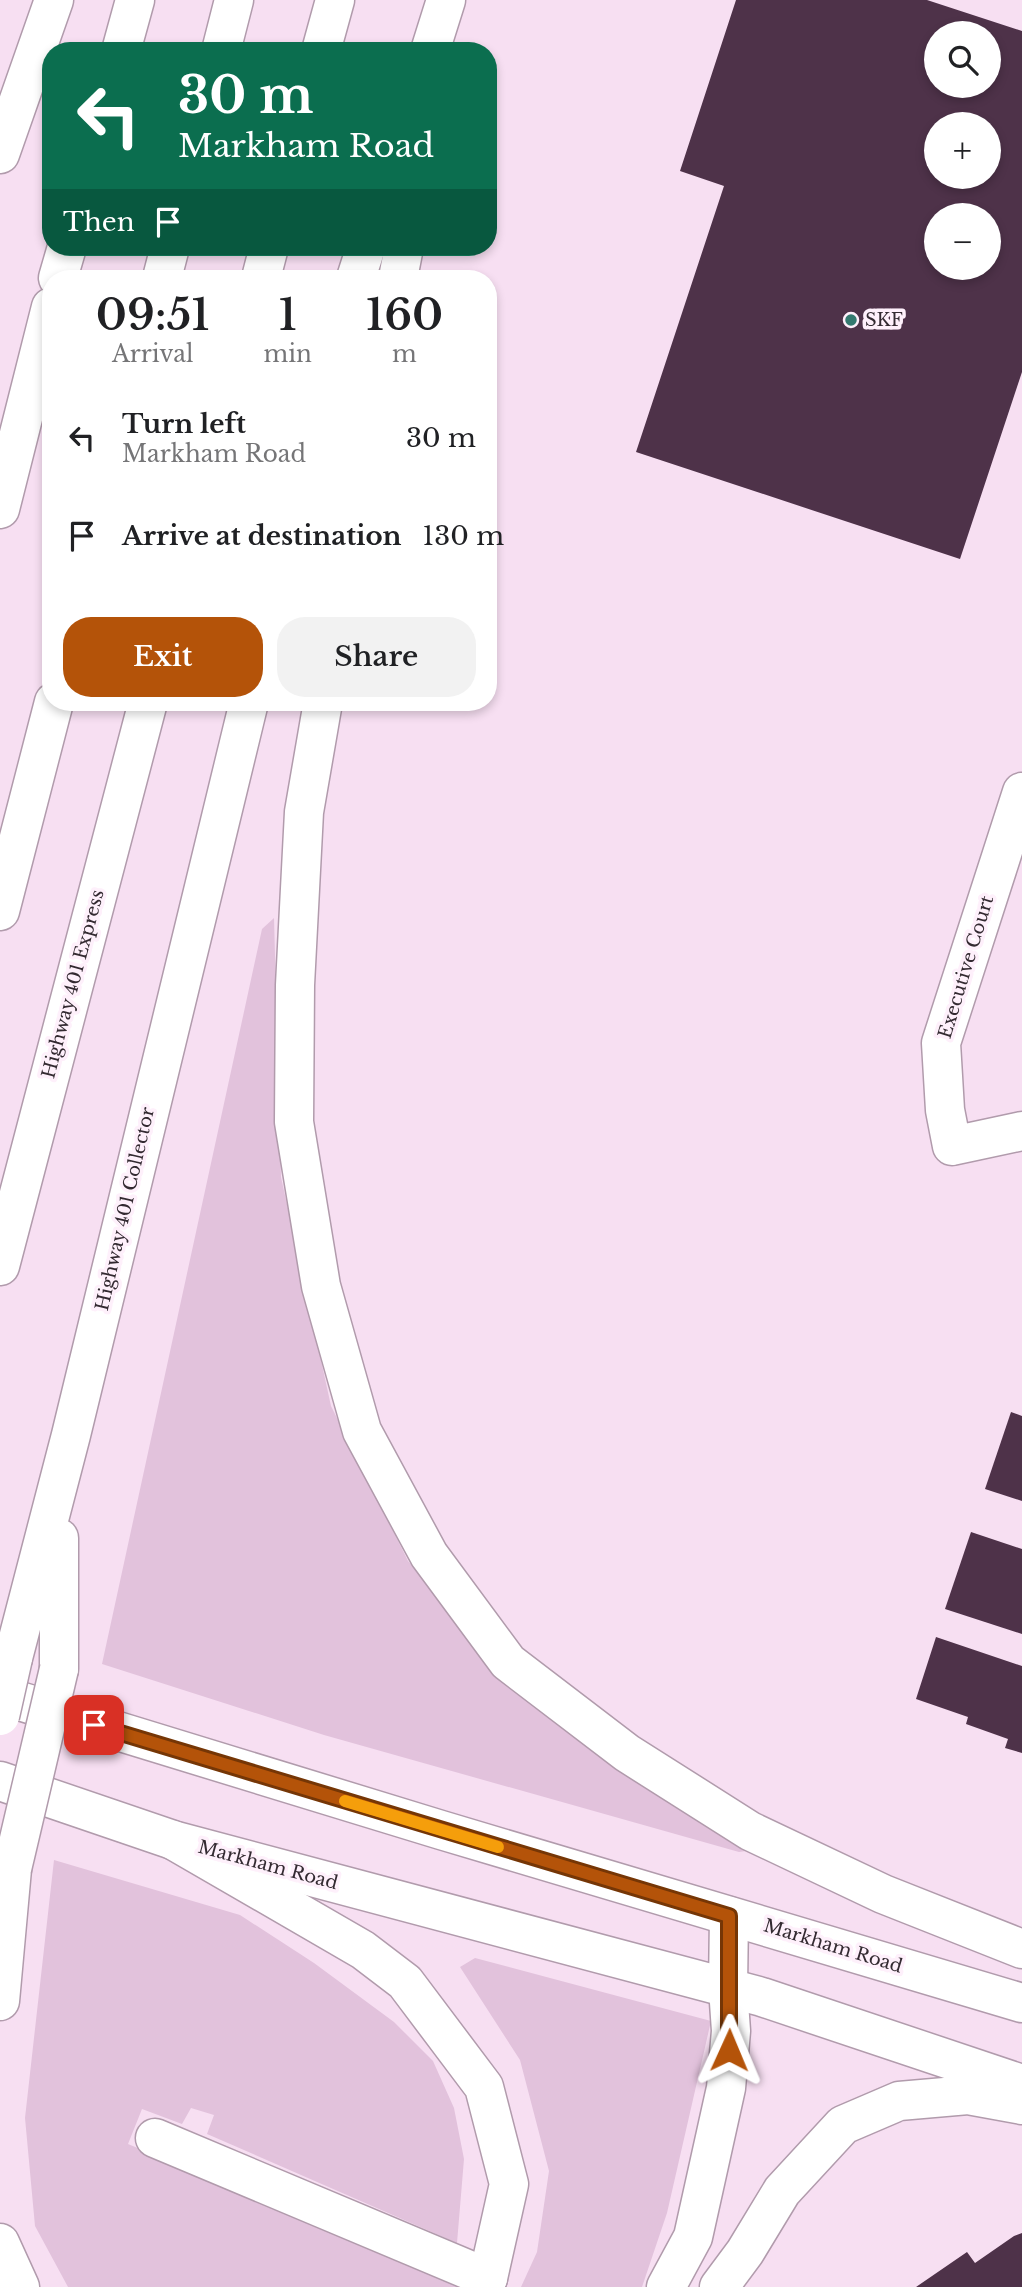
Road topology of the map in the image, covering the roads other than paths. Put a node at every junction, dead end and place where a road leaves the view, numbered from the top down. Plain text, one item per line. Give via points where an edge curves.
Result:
1 (54, 0) edge
2 (135, 0) edge
3 (234, 0) edge
4 (335, 0) edge
5 (447, 0) edge
6 (123, 42) edge
7 (223, 42) edge
8 (323, 42) edge
9 (432, 42) edge
10 (440, 42) edge
11 (0, 154) edge
12 (42, 343) edge
13 (0, 509) edge
14 (52, 711) edge
15 (146, 711) edge
16 (247, 711) edge
17 (321, 711) edge
18 (1022, 792) edge
19 (0, 911) edge
20 (1022, 1132) edge
21 (0, 1266) edge
22 (60, 1481) junction
23 (0, 1695) edge
24 (0, 1716) edge
25 (0, 1781) edge
26 (173, 1840) junction
27 (729, 1916) junction
28 (1022, 1949) edge
29 (728, 1988) junction
30 (0, 2001) edge
31 (1022, 2003) edge
32 (1022, 2084) edge
33 (1022, 2105) edge
34 (155, 2138) dead end
35 (0, 2243) edge
36 (485, 2282) edge
37 (20, 2287) edge
38 (666, 2287) edge
39 (719, 2287) edge

1 - 11 main road
2 - 6 main road
3 - 7 main road
4 - 8 main road
5 - 9 main road
5 - 10 main road
12 - 13 main road
14 - 19 main road
15 - 21 main road, Highway 401 Express
16 - 22 main road, Highway 401 Collector
17 - 28 main road via 304,812 294,1122 321,1286 362,1431 429,1555 508,1662 627,1753 750,1831 883,1894
18 - 20 main road, Executive Court via 941,1043 952,1146
22 - 24 main road, Highway 401 Collector, bridge
22 - 30 main road, bridge via 59,1669 12,1869
23 - 27 main road, Markham Road
25 - 26 main road, Markham Road
26 - 29 main road, Markham Road
26 - 36 main road via 363,1950 405,1982 477,2077 484,2087 509,2184
27 - 29 main road
27 - 31 main road, Markham Road
29 - 32 main road, Markham Road
29 - 38 main road via 731,2031 726,2088 693,2237
33 - 39 main road via 968,2095 899,2101 843,2125 782,2190
34 - 36 main road
35 - 37 main road

